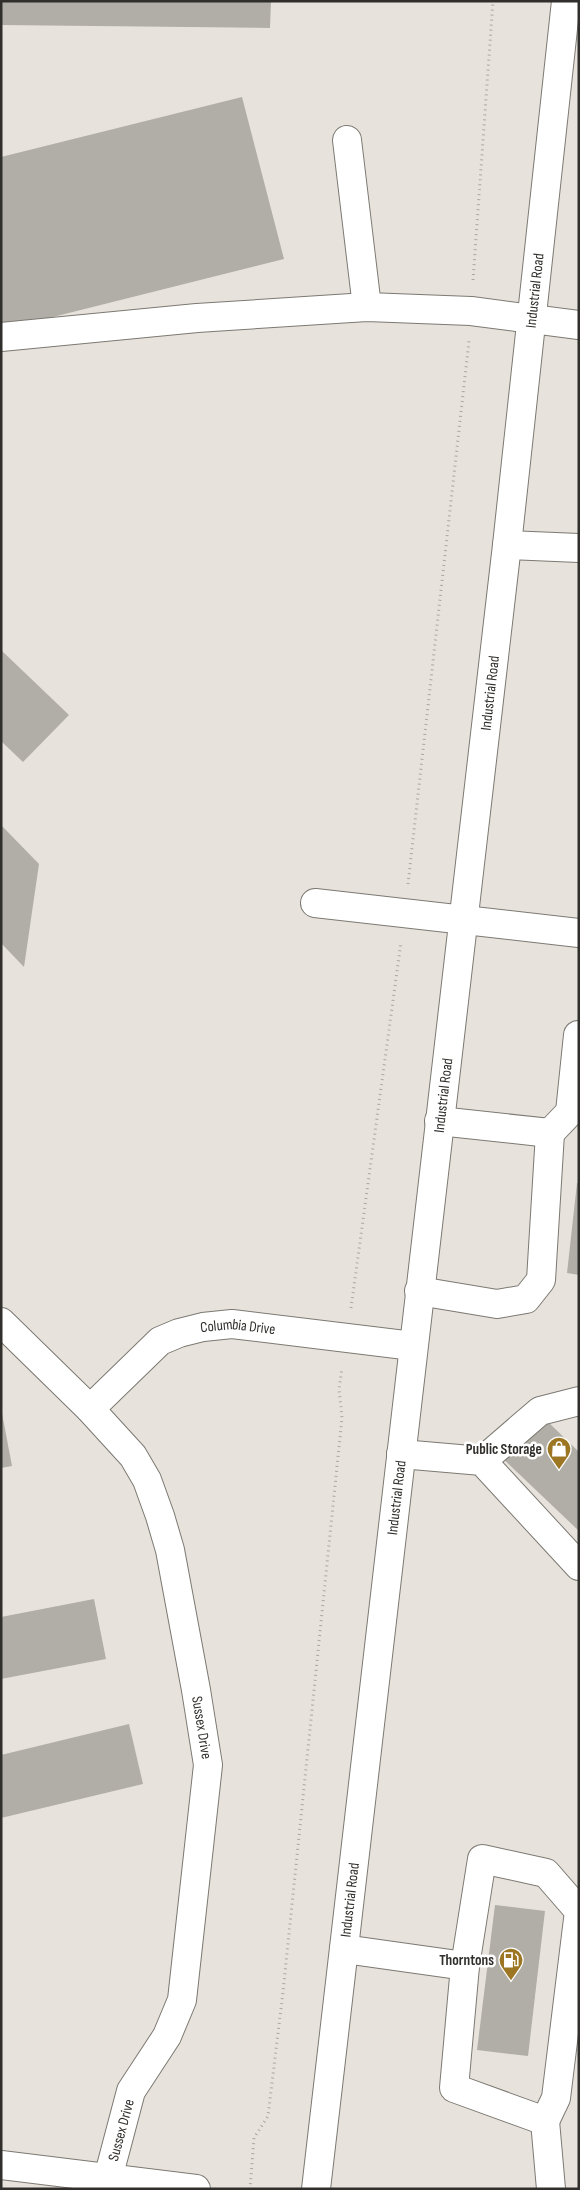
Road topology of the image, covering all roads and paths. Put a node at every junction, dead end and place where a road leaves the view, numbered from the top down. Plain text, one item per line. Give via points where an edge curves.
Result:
1 (493, 1) edge
2 (566, 1) edge
3 (347, 140) dead end
4 (473, 282) dead end
5 (367, 307) junction
6 (531, 320) junction
7 (579, 325) edge
8 (1, 337) edge
9 (468, 360) dead end
10 (507, 545) junction
11 (579, 548) edge
12 (410, 865) dead end
13 (315, 903) dead end
14 (462, 919) junction
15 (579, 933) edge
16 (396, 975) dead end
17 (578, 1035) edge
18 (439, 1121) junction
19 (550, 1133) junction
20 (355, 1286) dead end
21 (419, 1291) junction
22 (1, 1322) edge
23 (413, 1346) junction
24 (339, 1389) dead end
25 (579, 1401) edge
26 (90, 1409) junction
27 (401, 1454) junction
28 (482, 1461) junction
29 (579, 1566) edge
30 (344, 1949) junction
31 (465, 1966) junction
32 (545, 2121) junction
33 (1, 2165) edge
34 (108, 2178) junction
35 (196, 2189) edge
36 (250, 2189) edge
37 (316, 2189) edge
38 (551, 2189) edge

1 - 4 path
2 - 6 main road, Industrial Road
3 - 5 main road
5 - 6 main road via 471,310
5 - 8 main road via 198,318
6 - 7 main road
6 - 10 main road, Industrial Road
9 - 12 path
10 - 11 main road
10 - 14 main road, Industrial Road
13 - 14 main road
14 - 15 main road
14 - 18 main road, Industrial Road
16 - 20 path
17 - 19 main road via 570,1112
18 - 19 main road
18 - 21 main road, Industrial Road
19 - 21 main road via 541,1280 526,1299 497,1304
21 - 23 main road, Industrial Road
22 - 26 main road, Sussex Drive
23 - 26 main road, Columbia Drive via 232,1324 203,1327 160,1341
23 - 27 main road, Industrial Road
24 - 36 path via 342,1418 284,1992 268,2116 254,2138
25 - 28 main road via 540,1411
26 - 34 main road, Sussex Drive via 133,1456 147,1480 160,1516 170,1550 208,1765 182,2000 167,2036 131,2091
27 - 28 main road
27 - 30 main road, Industrial Road
28 - 29 main road
30 - 31 main road
30 - 37 main road, Industrial Road
31 - 32 main road via 454,2088
31 - 32 main road via 482,1859 546,1873 579,1911 556,2098
32 - 38 main road
33 - 34 main road
34 - 35 main road

